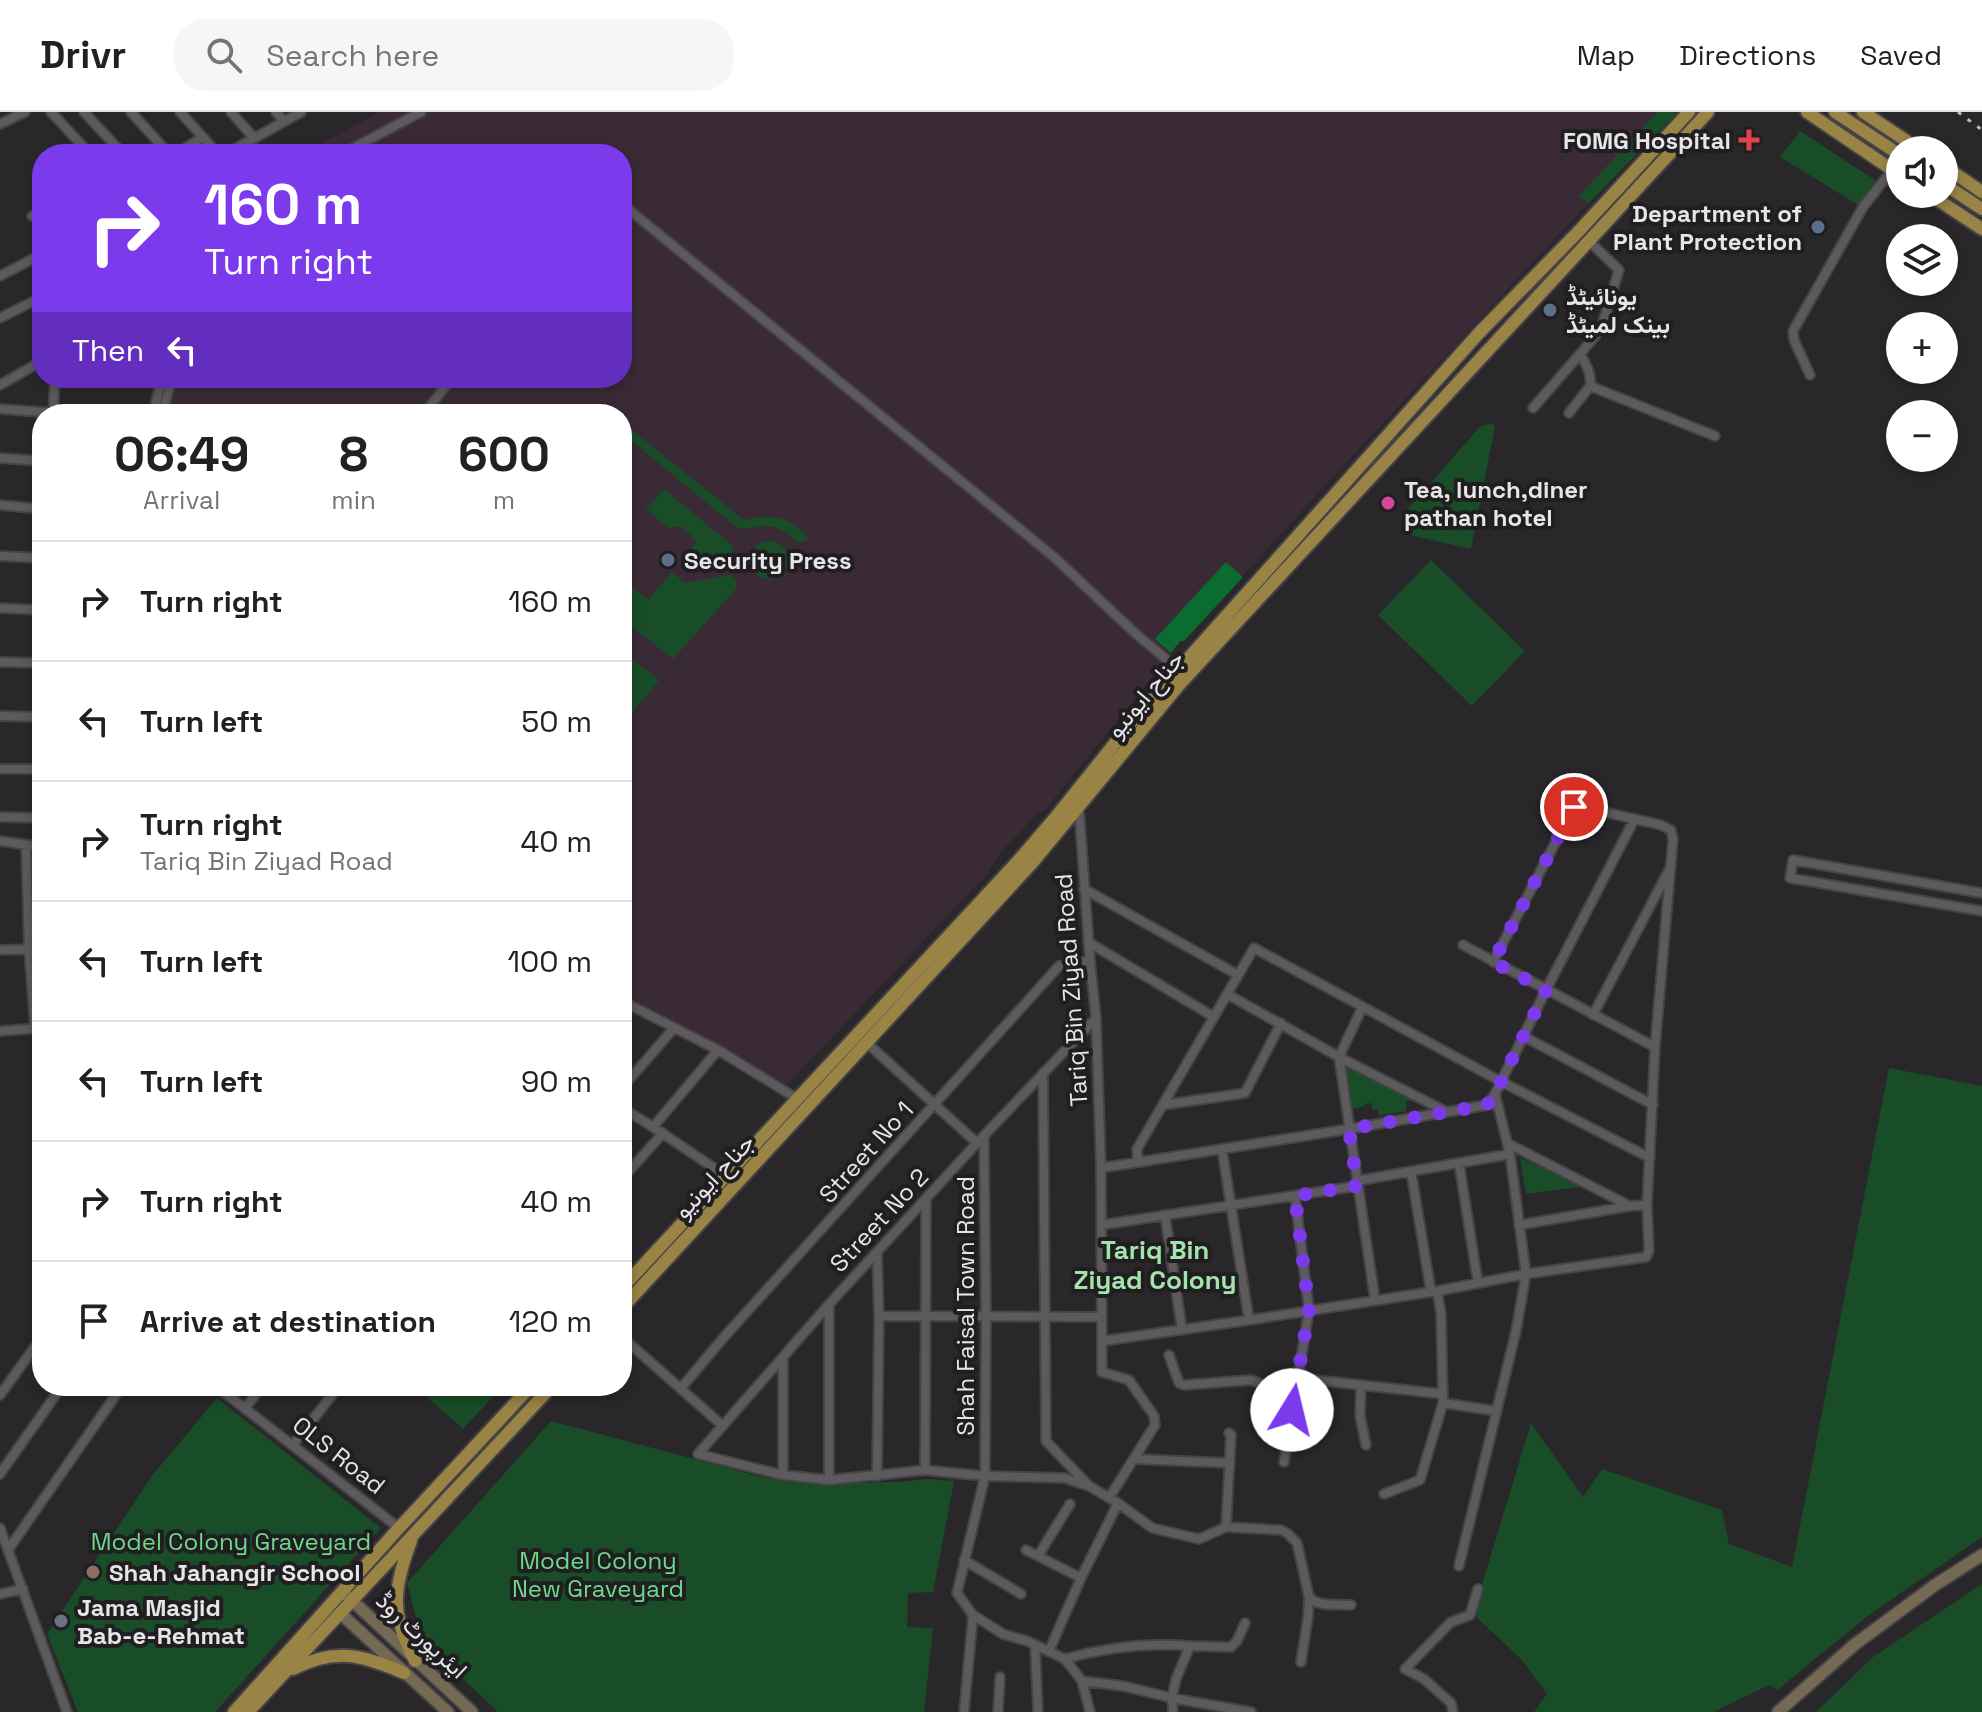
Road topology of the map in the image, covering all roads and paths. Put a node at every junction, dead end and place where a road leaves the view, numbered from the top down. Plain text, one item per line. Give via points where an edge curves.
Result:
1 (25, 112) edge
2 (51, 112) edge
3 (84, 112) edge
4 (131, 112) edge
5 (180, 112) edge
6 (231, 112) edge
7 (276, 112) edge
8 (301, 112) edge
9 (421, 112) edge
10 (1689, 112) edge
11 (1708, 112) edge
12 (1807, 112) edge
13 (1835, 112) edge
14 (1863, 112) edge
15 (284, 121) junction
16 (0, 124) edge
17 (1899, 136) edge
18 (203, 137) junction
19 (254, 138) junction
20 (81, 144) edge
21 (114, 144) edge
22 (160, 144) edge
23 (192, 144) edge
24 (209, 144) edge
25 (244, 144) edge
26 (361, 144) edge
27 (1886, 146) edge
28 (1886, 166) edge
29 (1958, 176) edge
30 (1886, 183) edge
31 (1982, 192) edge
32 (1958, 193) edge
33 (1950, 208) edge
34 (1982, 209) edge
35 (632, 212) edge
36 (1982, 229) edge
37 (1581, 241) junction
38 (32, 259) edge
39 (0, 276) edge
40 (32, 302) edge
41 (0, 318) edge
42 (1580, 354) junction
43 (32, 367) edge
44 (1810, 375) dead end
45 (0, 385) edge
46 (1590, 386) junction
47 (444, 388) edge
48 (432, 404) edge
49 (1533, 408) dead end
50 (0, 409) edge
51 (32, 411) edge
52 (1569, 413) dead end
53 (1715, 436) dead end
54 (0, 458) edge
55 (32, 460) edge
56 (0, 505) edge
57 (32, 508) edge
58 (0, 556) edge
59 (32, 558) edge
60 (0, 608) edge
61 (32, 610) edge
62 (0, 662) edge
63 (32, 663) edge
64 (1179, 670) junction
65 (0, 716) edge
66 (32, 717) edge
67 (0, 769) edge
68 (32, 769) edge
69 (1079, 809) junction
70 (0, 817) edge
71 (32, 818) edge
72 (1634, 820) junction
73 (0, 841) edge
74 (26, 845) junction
75 (32, 846) edge
76 (1671, 866) junction
77 (1935, 885) junction
78 (1084, 889) junction
79 (1982, 893) edge
80 (1932, 903) junction
81 (1982, 911) edge
82 (1088, 942) junction
83 (1463, 945) dead end
84 (29, 949) junction
85 (0, 950) edge
86 (1090, 960) junction
87 (1493, 962) junction
88 (32, 973) edge
89 (1238, 975) junction
90 (1546, 990) junction
91 (1227, 994) junction
92 (632, 1007) edge
93 (1362, 1008) junction
94 (1593, 1015) junction
95 (1214, 1017) junction
96 (1096, 1018) junction
97 (1281, 1023) junction
98 (674, 1028) junction
99 (32, 1029) edge
100 (0, 1031) edge
101 (1523, 1036) junction
102 (867, 1043) junction
103 (1655, 1047) junction
104 (718, 1050) junction
105 (1339, 1057) junction
106 (1043, 1072) junction
107 (632, 1076) edge
108 (1500, 1081) junction
109 (1495, 1094) junction
110 (796, 1098) junction
111 (936, 1104) junction
112 (1163, 1105) junction
113 (1653, 1105) junction
114 (1446, 1112) junction
115 (632, 1114) edge
116 (653, 1127) junction
117 (1349, 1129) junction
118 (663, 1133) junction
119 (980, 1139) junction
120 (1507, 1143) junction
121 (1222, 1149) junction
122 (1510, 1154) junction
123 (1650, 1158) junction
124 (1138, 1162) junction
125 (1459, 1163) junction
126 (632, 1168) edge
127 (1101, 1168) junction
128 (1411, 1171) junction
129 (726, 1176) junction
130 (1356, 1184) junction
131 (1295, 1196) junction
132 (926, 1199) junction
133 (1647, 1205) junction
134 (1231, 1206) junction
135 (1630, 1206) junction
136 (1165, 1215) junction
137 (1101, 1225) junction
138 (1519, 1225) junction
139 (877, 1252) junction
140 (1526, 1274) junction
141 (632, 1277) edge
142 (1478, 1283) junction
143 (1434, 1292) junction
144 (632, 1297) edge
145 (1375, 1300) junction
146 (829, 1304) junction
147 (1309, 1310) junction
148 (879, 1316) junction
149 (927, 1316) junction
150 (986, 1316) junction
151 (1044, 1317) junction
152 (1102, 1317) junction
153 (1249, 1320) junction
154 (1182, 1330) junction
155 (1102, 1341) junction
156 (632, 1346) edge
157 (32, 1351) edge
158 (1169, 1355) dead end
159 (783, 1357) junction
160 (1297, 1378) junction
161 (1361, 1385) junction
162 (681, 1388) junction
163 (0, 1395) edge
164 (55, 1396) edge
165 (115, 1396) edge
166 (230, 1396) edge
167 (254, 1396) edge
168 (331, 1396) edge
169 (522, 1396) edge
170 (543, 1396) edge
171 (1443, 1398) junction
172 (246, 1407) junction
173 (1292, 1410) junction
174 (1497, 1411) junction
175 (723, 1426) junction
176 (1229, 1433) dead end
177 (293, 1445) junction
178 (1366, 1445) dead end
179 (1134, 1459) junction
180 (1284, 1462) dead end
181 (1230, 1463) junction
182 (925, 1470) junction
183 (0, 1474) edge
184 (783, 1475) junction
185 (877, 1476) junction
186 (985, 1476) junction
187 (829, 1480) junction
188 (1089, 1486) junction
189 (1384, 1494) dead end
190 (1109, 1498) junction
191 (1118, 1503) junction
192 (1070, 1504) dead end
193 (1226, 1527) junction
194 (0, 1528) edge
195 (399, 1528) junction
196 (413, 1535) junction
197 (8, 1550) junction
198 (1026, 1550) dead end
199 (1982, 1555) edge
200 (1038, 1556) junction
201 (964, 1560) junction
202 (1459, 1566) dead end
203 (1081, 1578) junction
204 (23, 1589) junction
205 (1478, 1589) dead end
206 (0, 1594) edge
207 (1021, 1594) dead end
208 (347, 1595) junction
209 (1309, 1597) junction
210 (1351, 1605) dead end
211 (340, 1613) junction
212 (973, 1615) junction
213 (1245, 1623) dead end
214 (1035, 1645) junction
215 (1190, 1646) junction
216 (1049, 1651) junction
217 (1065, 1659) junction
218 (415, 1661) junction
219 (1301, 1662) dead end
220 (284, 1673) junction
221 (404, 1673) junction
222 (1000, 1677) dead end
223 (1082, 1681) junction
224 (1172, 1698) junction
225 (1227, 1710) edge
226 (67, 1712) edge
227 (234, 1712) edge
228 (248, 1712) edge
229 (448, 1712) edge
230 (472, 1712) edge
231 (964, 1712) edge
232 (998, 1712) edge
233 (1038, 1712) edge
234 (1090, 1712) edge
235 (1173, 1712) edge
236 (1251, 1712) edge
237 (1453, 1712) edge
238 (1778, 1712) edge

1 - 16 street
2 - 20 street
3 - 21 street
4 - 22 street
5 - 18 street
6 - 19 street
7 - 15 street
8 - 15 street
9 - 26 street
10 - 37 highway, جناح ایونیو
11 - 37 highway, جناح ایونیو
12 - 28 highway
13 - 27 highway
14 - 17 highway
15 - 19 street
18 - 23 street
18 - 24 street
19 - 25 street
29 - 31 highway
30 - 44 street via 1863,207 1793,331
32 - 34 highway
33 - 36 highway
35 - 64 street via 1054,557
37 - 42 street via 1619,270 1601,329
37 - 64 highway, جناح ایونیو via 1479,333
37 - 69 highway, جناح ایونیو via 1179,685
38 - 39 street
40 - 41 street
42 - 46 street
42 - 49 street
43 - 45 street
46 - 52 street
46 - 53 street
47 - 48 street
50 - 51 street
54 - 55 street
56 - 57 street
58 - 59 street
60 - 61 street
62 - 63 street
64 - 110 highway, جناح ایونیو via 1018,861
65 - 66 street
67 - 68 street
69 - 78 street, Tariq Bin Ziyad Road
69 - 102 highway, جناح ایونیو
70 - 71 street
72 - 76 street via 1671,830
72 - 87 street via 1574,807
72 - 90 street
73 - 74 street
74 - 75 street
74 - 84 street
76 - 94 street
76 - 103 street
77 - 79 street
77 - 80 street
77 - 80 street via 1793,860 1790,878
78 - 82 street, Tariq Bin Ziyad Road
78 - 89 street
80 - 81 street
82 - 86 street, Tariq Bin Ziyad Road
82 - 95 street
83 - 87 street
84 - 85 street
84 - 88 street
86 - 96 street, Tariq Bin Ziyad Road
86 - 111 street, Street No 1 via 1059,966
87 - 90 street
89 - 91 street
89 - 93 street via 1254,948
90 - 94 street
90 - 101 street
91 - 95 street
91 - 97 street
92 - 98 street
93 - 105 street
93 - 108 street
94 - 103 street
95 - 112 street
96 - 106 street, Street No 2
96 - 127 street, Tariq Bin Ziyad Road
97 - 105 street
97 - 112 street via 1245,1093
98 - 104 street
98 - 107 street
99 - 100 street
101 - 108 street
101 - 113 street
102 - 111 street
102 - 144 highway, جناح ایونیو
103 - 113 street
104 - 110 street
104 - 116 street
105 - 114 street
105 - 117 street
106 - 119 street, Street No 2
106 - 151 street
108 - 109 street
108 - 123 street
109 - 114 street via 1487,1105
109 - 120 street
110 - 129 highway, جناح ایونیو
111 - 119 street
111 - 162 street, Street No 1
112 - 124 street via 1137,1149
113 - 123 street
114 - 117 street
115 - 116 street
116 - 118 street
117 - 121 street
117 - 130 street
118 - 126 street
118 - 129 street
119 - 132 street, Street No 2
119 - 150 street, Shah Faisal Town Road
120 - 122 street
120 - 135 street
121 - 124 street
121 - 134 street
122 - 125 street
122 - 138 street
123 - 133 street
124 - 127 street
125 - 128 street
125 - 142 street
127 - 137 street, Tariq Bin Ziyad Road
128 - 130 street
128 - 143 street
129 - 141 highway, جناح ایونیو
130 - 131 street
130 - 145 street
131 - 134 street
131 - 147 street
132 - 139 street, Street No 2
132 - 149 street
133 - 135 street
133 - 140 street via 1646,1257
134 - 136 street
134 - 153 street
135 - 138 street
136 - 137 street
136 - 154 street
137 - 152 street, Tariq Bin Ziyad Road
138 - 140 street
139 - 146 street, Street No 2
139 - 148 street
140 - 142 street
140 - 174 street
142 - 143 street
143 - 145 street
143 - 171 street via 1441,1313
145 - 147 street
146 - 159 street, Street No 2
146 - 187 street
147 - 153 street
147 - 160 street
148 - 149 street
148 - 185 street
149 - 150 street
149 - 182 street
150 - 151 street
150 - 186 street, Shah Faisal Town Road
151 - 152 street
151 - 188 street via 1046,1441
152 - 155 street, Tariq Bin Ziyad Road
153 - 154 street
154 - 155 street
155 - 179 street, Tariq Bin Ziyad Road via 1102,1372 1129,1380 1154,1416 1155,1425
156 - 162 street
157 - 163 street
158 - 173 street via 1179,1383 1251,1380 1265,1385 1281,1408
159 - 175 street, Street No 2
159 - 184 street
160 - 161 street
160 - 173 street
161 - 171 street
161 - 178 street
162 - 175 street
164 - 183 street
165 - 197 street
166 - 172 street, OLS Road
167 - 172 street
168 - 177 street
169 - 195 highway
170 - 196 highway
171 - 174 street
171 - 189 street via 1420,1480
172 - 177 street, OLS Road
173 - 180 street
174 - 202 street
175 - 184 street, Street No 2 via 698,1454
176 - 181 street
177 - 195 street, OLS Road
179 - 181 street
179 - 190 street, Tariq Bin Ziyad Road
181 - 193 street
182 - 185 street
182 - 186 street
184 - 187 street
185 - 187 street
186 - 188 street via 1064,1478
186 - 201 street, Shah Faisal Town Road
188 - 190 street
190 - 191 street
191 - 193 street via 1152,1528 1199,1539
191 - 203 street
192 - 200 street
193 - 209 street via 1287,1533 1297,1543
194 - 197 street
195 - 208 highway
196 - 208 highway
196 - 218 highway via 396,1595 400,1626
197 - 204 street
198 - 200 street
199 - 238 main road via 1854,1645
200 - 203 street
201 - 207 street
201 - 212 street, Shah Faisal Town Road via 957,1593
203 - 216 street
204 - 206 street
204 - 226 street
205 - 237 street via 1470,1615 1451,1622 1405,1669 1451,1703
208 - 211 highway
208 - 218 main road, ایئرپورٹ روڈ
208 - 227 highway
209 - 210 street via 1319,1603
209 - 219 street
211 - 220 highway
211 - 221 main road, ایئرپورٹ روڈ
212 - 214 street via 1003,1634
212 - 231 street
213 - 215 street via 1231,1647
214 - 216 street
214 - 233 street
215 - 217 street via 1146,1644
215 - 224 street
216 - 217 street
217 - 223 street
218 - 230 main road, ایئرپورٹ روڈ
220 - 221 highway via 318,1658 345,1655
220 - 228 highway
221 - 229 main road, ایئرپورٹ روڈ
222 - 232 street
223 - 224 street
223 - 234 street
224 - 225 street
224 - 235 street
225 - 236 street

